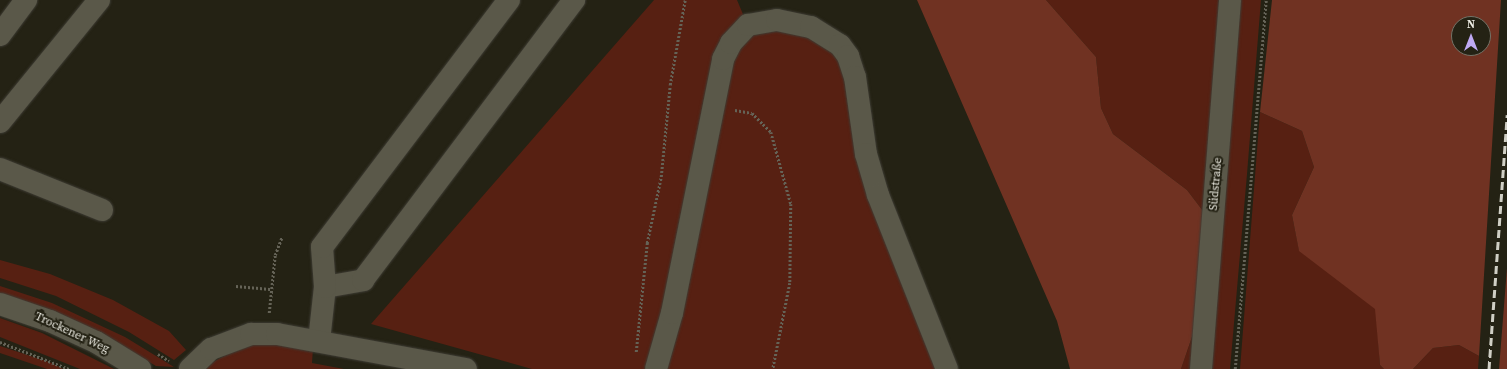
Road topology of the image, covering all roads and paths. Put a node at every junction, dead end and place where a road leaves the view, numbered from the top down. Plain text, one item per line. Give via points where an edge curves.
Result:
1 (26, 0) edge
2 (99, 0) edge
3 (509, 0) edge
4 (574, 0) edge
5 (685, 0) edge
6 (1230, 0) edge
7 (1266, 0) edge
8 (0, 35) edge
9 (711, 115) junction
10 (0, 122) edge
11 (0, 169) edge
12 (102, 210) dead end
13 (282, 237) dead end
14 (236, 286) dead end
15 (325, 287) junction
16 (272, 290) junction
17 (0, 304) edge
18 (268, 334) junction
19 (319, 341) junction
20 (0, 342) edge
21 (636, 357) dead end
22 (69, 369) edge
23 (140, 369) edge
24 (190, 369) edge
25 (466, 369) edge
26 (656, 369) edge
27 (773, 369) edge
28 (947, 369) edge
29 (1201, 369) edge
30 (1235, 369) edge

1 - 8 street
2 - 10 street
3 - 15 street via 322,247
4 - 15 street via 363,280
5 - 21 path via 670,85 661,177 647,243
6 - 29 street, Südstraße
7 - 30 path
9 - 26 street via 672,313
9 - 27 path via 738,109 752,113 771,132 779,154 791,204 792,239 790,282
9 - 28 street via 723,59 731,43 748,25 772,20 794,22 811,27 840,45 855,76 866,154 881,206 905,257
11 - 12 street
13 - 16 path via 275,255
14 - 16 path
15 - 19 street
16 - 18 path
17 - 23 street, Trockener Weg via 50,321 96,342
18 - 19 street
18 - 24 street via 231,338 211,349
19 - 25 street
20 - 22 path

